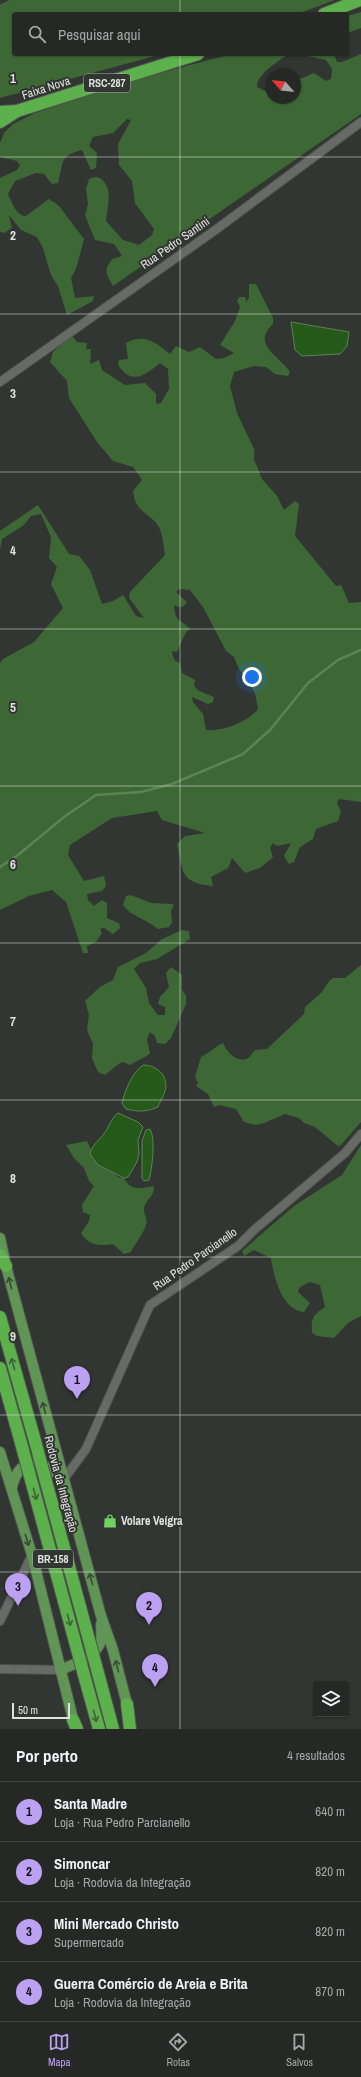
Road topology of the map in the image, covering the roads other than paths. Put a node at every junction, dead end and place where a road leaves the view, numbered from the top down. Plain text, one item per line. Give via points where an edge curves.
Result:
1 (360, 0) edge
2 (329, 12) edge
3 (192, 56) edge
4 (0, 112) edge
5 (17, 112) junction
6 (0, 122) edge
7 (361, 122) edge
8 (0, 382) edge
9 (361, 1134) edge
10 (0, 1238) edge
11 (0, 1255) edge
12 (6, 1266) junction
13 (0, 1317) edge
14 (0, 1368) edge
15 (0, 1452) edge
16 (64, 1479) junction
17 (12, 1489) junction
18 (32, 1555) junction
19 (101, 1616) junction
20 (0, 1621) edge
21 (0, 1669) edge
22 (60, 1670) junction
23 (127, 1704) junction
24 (75, 1726) edge
25 (99, 1729) edge
26 (113, 1729) edge
27 (130, 1729) edge
28 (133, 1729) edge

1 - 2 highway
3 - 5 highway, Faixa Nova / RSC-287
4 - 5 highway, Faixa Nova / RSC-287
5 - 6 highway, Faixa Nova / RSC-287
7 - 8 street, Rua Pedro Santini via 214,231
9 - 16 street, Rua Pedro Parcianello via 345,1153 238,1246 150,1305 86,1449
10 - 12 main road, BR-158
11 - 12 highway, BR-158
16 -> 12 main road, BR-158
26 -> 13 highway, Rodovia da Integração / BR-158, bridge
14 -> 25 highway, BR-158, bridge
15 - 17 main road, BR-158
16 - 17 main road via 52,1468 29,1464 21,1468 15,1476
19 -> 16 main road, BR-158
17 -> 18 main road, BR-158
18 - 20 street
18 - 22 main road, BR-158
19 - 22 main road via 101,1640 96,1648 87,1657
23 -> 19 main road, BR-158
21 - 22 street
22 - 24 main road, BR-158
23 - 27 highway, BR-158
23 - 28 main road, BR-158

